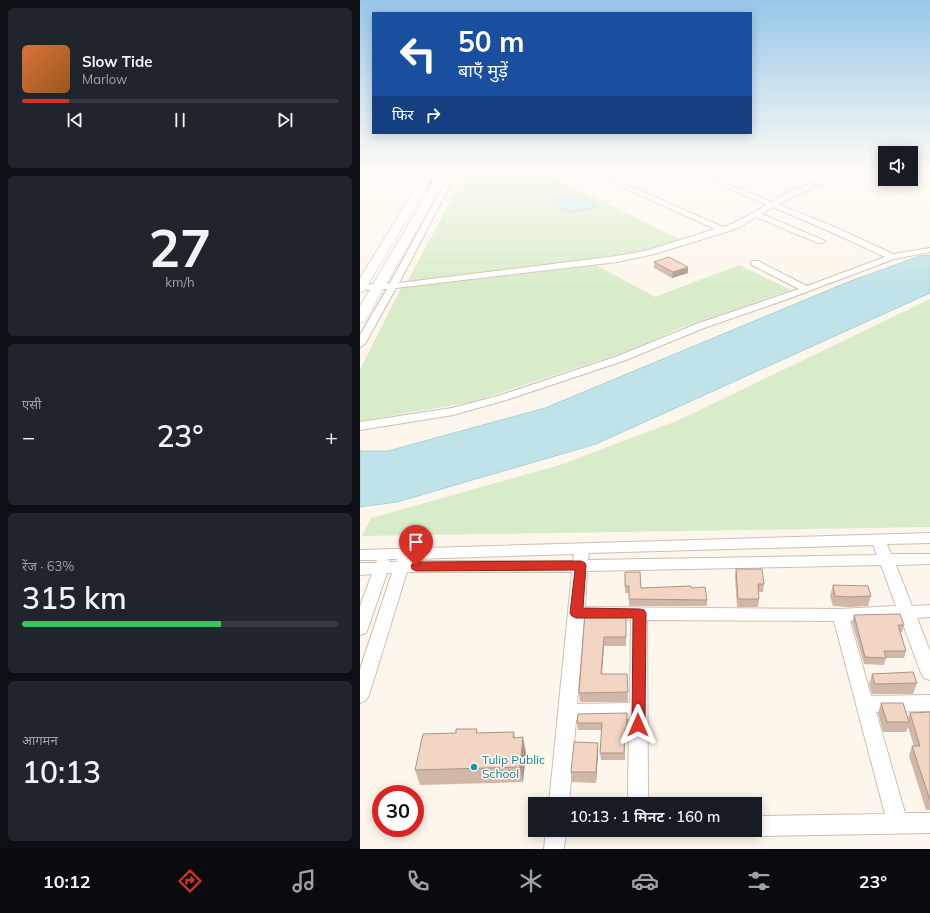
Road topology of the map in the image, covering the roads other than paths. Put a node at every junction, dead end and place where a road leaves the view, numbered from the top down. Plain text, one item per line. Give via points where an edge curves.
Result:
1 (408, 210) edge
2 (423, 210) edge
3 (434, 210) edge
4 (677, 210) edge
5 (763, 210) edge
6 (786, 210) edge
7 (755, 214) junction
8 (723, 230) junction
9 (820, 242) dead end
10 (930, 250) edge
11 (892, 256) junction
12 (754, 263) dead end
13 (393, 286) junction
14 (378, 287) junction
15 (360, 288) edge
16 (807, 289) junction
17 (360, 318) edge
18 (360, 344) edge
19 (360, 426) edge
20 (930, 538) edge
21 (878, 539) junction
22 (582, 548) junction
23 (386, 554) junction
24 (360, 555) edge
25 (930, 559) edge
26 (404, 560) junction
27 (887, 560) junction
28 (581, 566) junction
29 (360, 569) edge
30 (381, 569) junction
31 (930, 611) edge
32 (908, 612) junction
33 (576, 613) junction
34 (640, 613) junction
35 (840, 614) junction
36 (360, 628) edge
37 (930, 673) edge
38 (360, 695) edge
39 (930, 702) edge
40 (864, 704) junction
41 (568, 712) junction
42 (639, 712) junction
43 (560, 797) edge
44 (639, 797) edge
45 (930, 823) edge
46 (898, 824) junction
47 (762, 826) edge
48 (555, 837) edge
49 (554, 849) edge

1 - 15 main road
2 - 14 main road
3 - 13 street
4 - 8 street
5 - 7 street
6 - 11 street
7 - 8 street
7 - 9 street
8 - 13 street via 669,247 617,259
10 - 11 street
11 - 16 street
12 - 16 street
13 - 14 street
13 - 18 street
14 - 15 street
14 - 17 main road
16 - 19 street via 700,326 622,358 502,398 453,411
20 - 21 street
21 - 22 street
21 - 27 street
22 - 26 street
22 - 28 street
23 - 24 street
23 - 26 street
23 - 30 street
25 - 27 street
26 - 28 street
26 - 30 street
26 - 38 street
27 - 28 street
27 - 32 street
28 - 33 street
29 - 30 street
30 - 36 street
31 - 32 street
32 - 35 street
32 - 37 street
33 - 34 street
33 - 41 street
34 - 35 street
34 - 42 street
35 - 40 street
39 - 40 street
40 - 46 street
41 - 42 street
41 - 43 street
42 - 44 street
45 - 46 street
46 - 47 street
48 - 49 street

